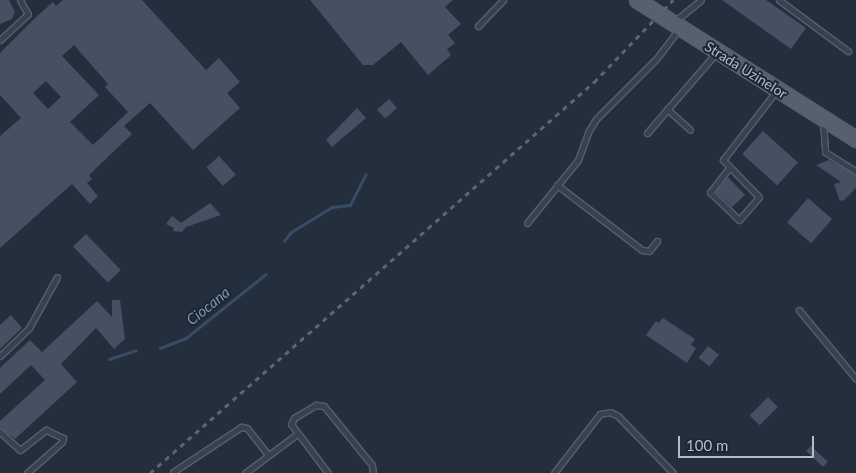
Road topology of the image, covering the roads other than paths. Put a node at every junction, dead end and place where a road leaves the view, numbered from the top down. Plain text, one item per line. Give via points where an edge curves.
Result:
1 (20, 0) edge
2 (503, 0) edge
3 (637, 0) edge
4 (701, 0) edge
5 (779, 0) edge
6 (676, 25) junction
7 (478, 26) dead end
8 (0, 40) edge
9 (848, 50) dead end
10 (717, 51) junction
11 (778, 90) junction
12 (667, 109) junction
13 (823, 118) junction
14 (690, 130) dead end
15 (646, 132) dead end
16 (856, 139) edge
17 (729, 168) junction
18 (856, 171) edge
19 (558, 185) junction
20 (527, 224) dead end
21 (657, 241) dead end
22 (57, 277) dead end
23 (799, 310) dead end
24 (0, 356) edge
25 (856, 379) edge
26 (0, 432) edge
27 (297, 434) junction
28 (268, 456) junction
29 (173, 472) edge
30 (27, 473) edge
31 (244, 473) edge
32 (328, 473) edge
33 (373, 473) edge
34 (554, 473) edge
35 (673, 473) edge

1 - 8 lane via 28,14
2 - 7 lane
3 - 6 main road, Strada Uzinelor
4 - 6 lane
5 - 9 lane
6 - 10 main road, Strada Uzinelor
6 - 19 lane via 657,58 596,119 582,153
10 - 11 main road, Strada Uzinelor
10 - 12 lane
11 - 13 main road, Strada Uzinelor
11 - 17 lane via 723,160
12 - 14 lane
12 - 15 lane
13 - 16 main road, Strada Uzinelor
13 - 18 lane via 825,152
17 - 17 lane via 710,192 737,220 760,197
19 - 20 lane
19 - 21 lane via 642,250 649,251
22 - 24 lane via 29,328
23 - 25 lane
26 - 30 lane via 20,450 46,430 63,438
27 - 28 lane
27 - 32 lane
27 - 33 lane via 292,428 292,419 314,406 324,406 372,465
28 - 29 lane via 247,428 242,427
28 - 31 lane
34 - 35 lane via 600,414 610,412 618,416

